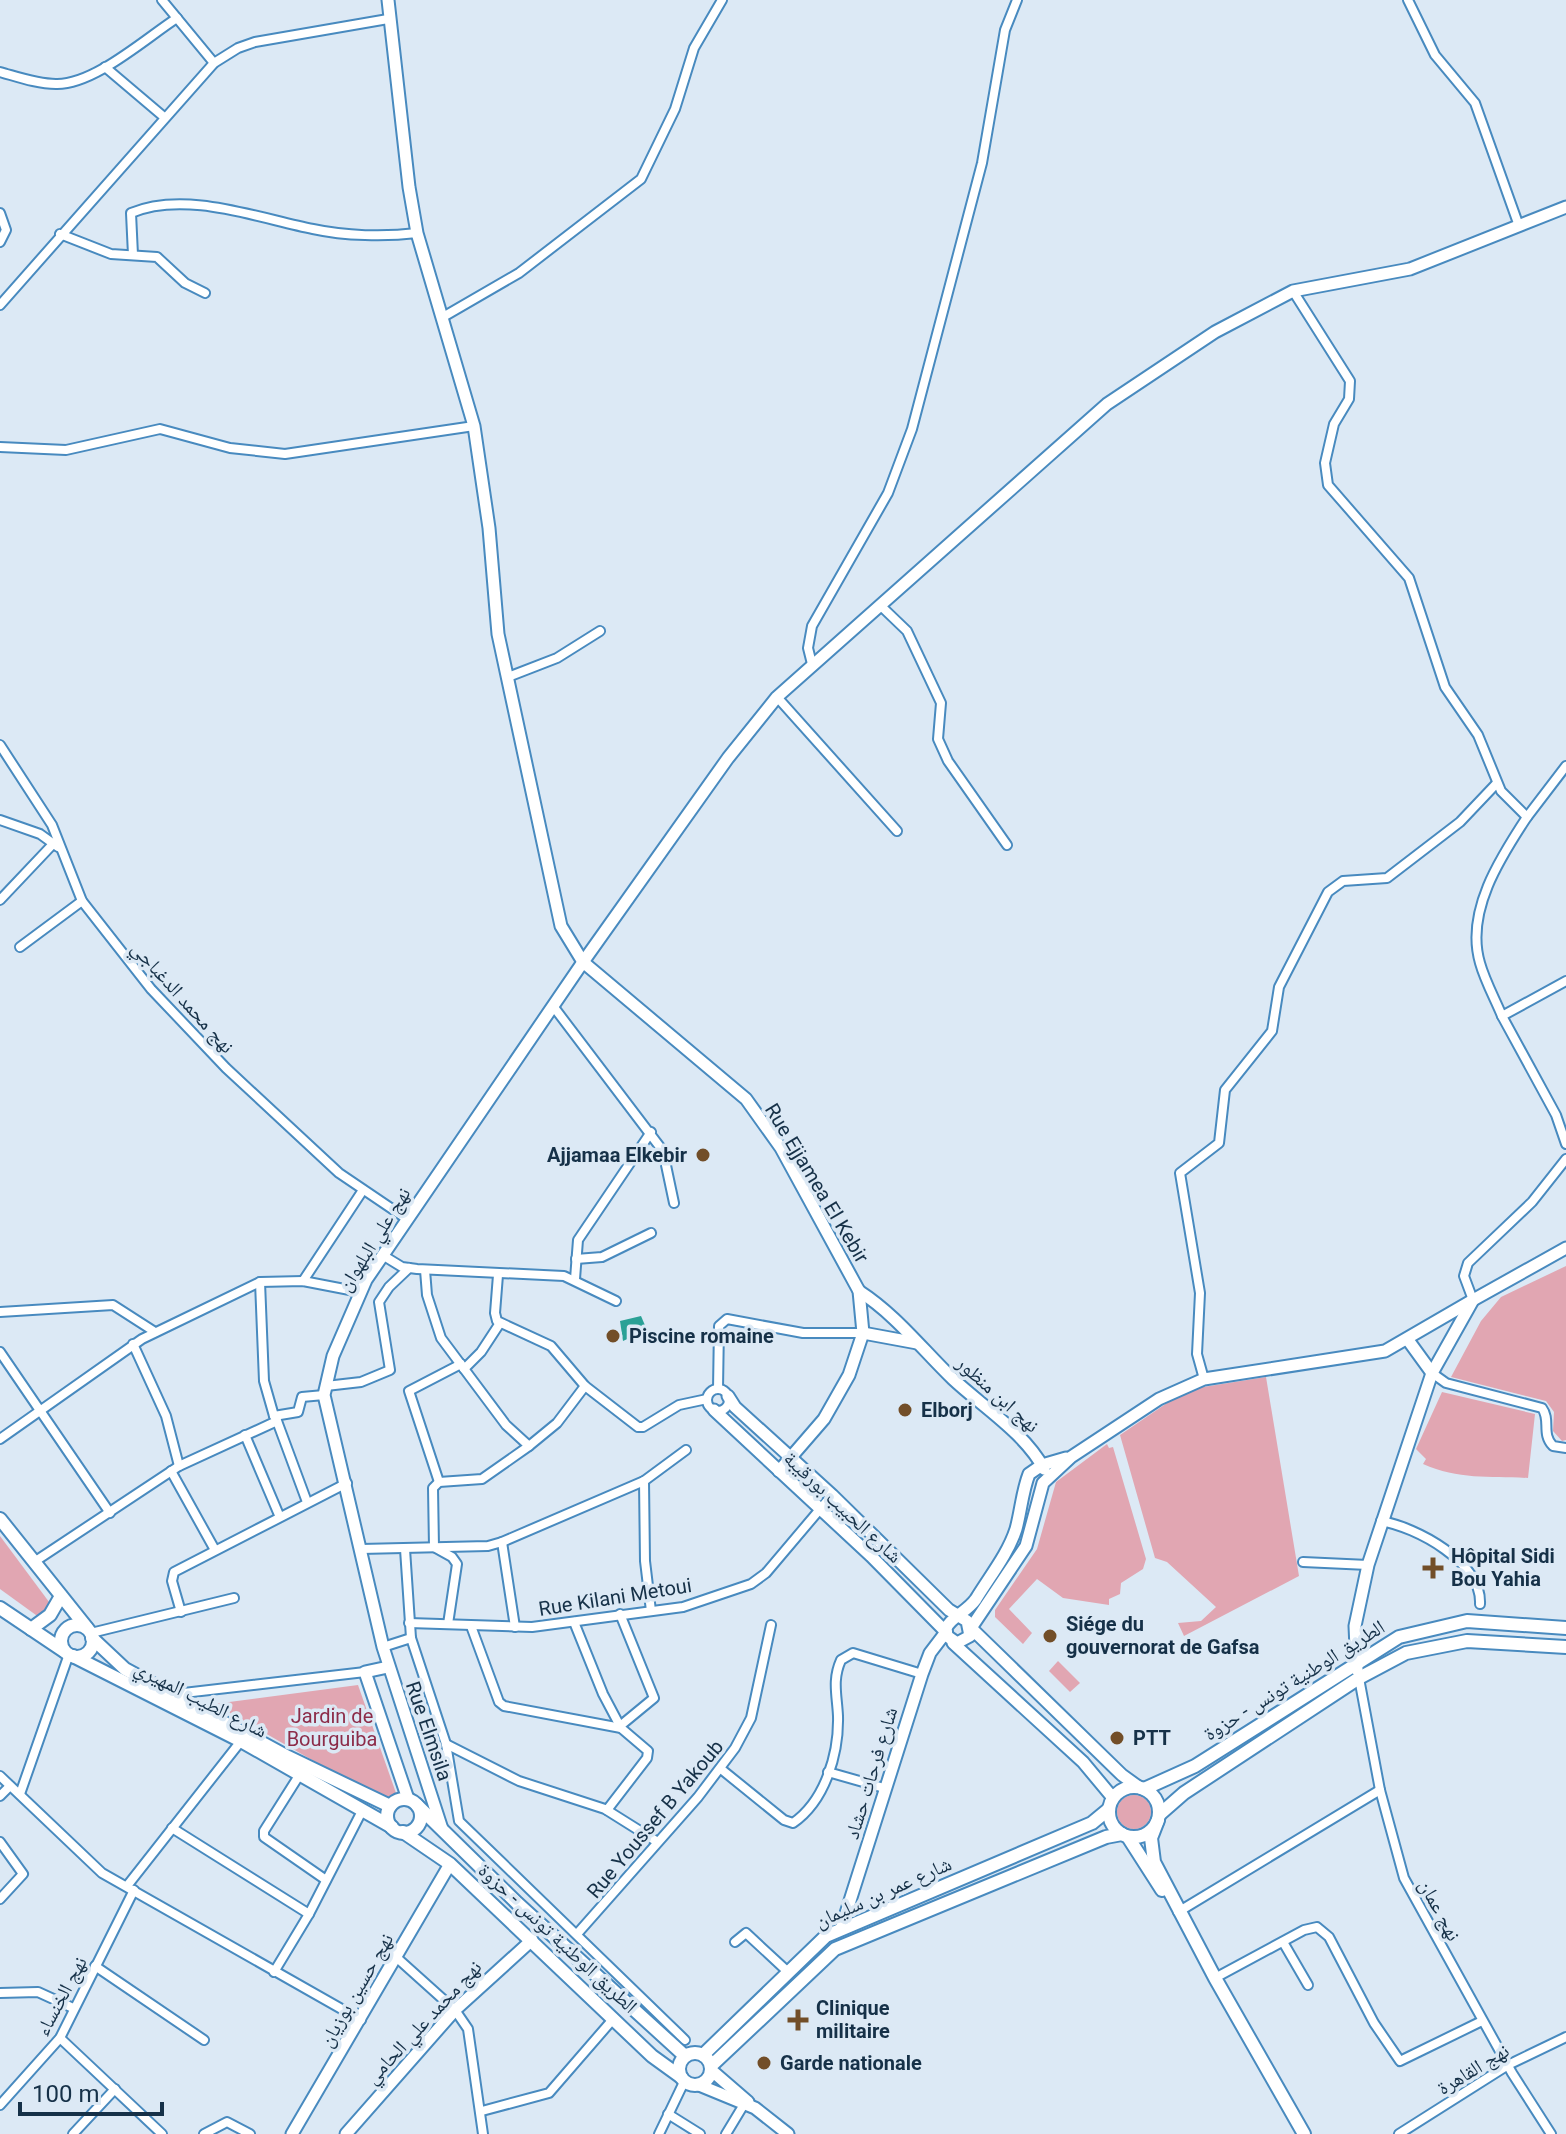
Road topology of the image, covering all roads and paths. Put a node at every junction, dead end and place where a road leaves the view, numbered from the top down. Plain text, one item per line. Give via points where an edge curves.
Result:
1 (162, 0) edge
2 (388, 0) edge
3 (722, 0) edge
4 (1017, 0) edge
5 (1408, 0) edge
6 (177, 18) junction
7 (388, 19) junction
8 (214, 63) junction
9 (105, 67) junction
10 (0, 72) edge
11 (164, 117) junction
12 (1566, 207) edge
13 (0, 213) edge
14 (1519, 226) junction
15 (417, 233) junction
16 (60, 234) junction
17 (0, 242) edge
18 (133, 255) junction
19 (1293, 291) junction
20 (205, 293) dead end
21 (0, 305) edge
22 (443, 317) junction
23 (474, 426) junction
24 (0, 447) edge
25 (882, 607) junction
26 (600, 631) dead end
27 (812, 664) junction
28 (508, 677) junction
29 (777, 697) junction
30 (0, 745) edge
31 (1566, 766) edge
32 (1497, 783) junction
33 (1527, 817) junction
34 (0, 820) edge
35 (897, 831) dead end
36 (1007, 845) dead end
37 (57, 847) junction
38 (0, 900) edge
39 (82, 901) junction
40 (20, 947) dead end
41 (583, 962) junction
42 (1566, 981) edge
43 (553, 1006) junction
44 (1502, 1016) junction
45 (651, 1132) junction
46 (1566, 1144) edge
47 (1566, 1159) edge
48 (363, 1190) junction
49 (674, 1203) dead end
50 (407, 1219) junction
51 (651, 1233) dead end
52 (1566, 1248) edge
53 (384, 1256) junction
54 (576, 1259) junction
55 (409, 1268) junction
56 (425, 1270) junction
57 (498, 1275) junction
58 (575, 1279) junction
59 (303, 1281) junction
60 (260, 1282) junction
61 (859, 1291) junction
62 (360, 1292) junction
63 (1473, 1300) junction
64 (616, 1301) dead end
65 (0, 1312) edge
66 (500, 1323) junction
67 (155, 1332) junction
68 (863, 1333) junction
69 (1408, 1340) junction
70 (918, 1343) junction
71 (133, 1344) junction
72 (0, 1352) edge
73 (463, 1366) junction
74 (1432, 1373) junction
75 (1204, 1379) junction
76 (585, 1386) junction
77 (325, 1391) junction
78 (723, 1392) junction
79 (710, 1405) junction
80 (39, 1408) junction
81 (276, 1419) junction
82 (245, 1435) junction
83 (0, 1439) edge
84 (529, 1446) junction
85 (1566, 1448) edge
86 (686, 1450) dead end
87 (792, 1457) junction
88 (1071, 1457) junction
89 (1042, 1465) junction
90 (175, 1469) junction
91 (779, 1471) junction
92 (1048, 1477) junction
93 (644, 1481) junction
94 (439, 1482) junction
95 (347, 1483) junction
96 (832, 1495) junction
97 (307, 1502) junction
98 (819, 1508) junction
99 (110, 1513) junction
100 (279, 1515) junction
101 (0, 1519) edge
102 (1381, 1521) junction
103 (502, 1542) junction
104 (434, 1547) junction
105 (361, 1549) junction
106 (405, 1549) junction
107 (215, 1550) junction
108 (34, 1562) junction
109 (1303, 1562) dead end
110 (1368, 1565) junction
111 (61, 1596) junction
112 (234, 1598) dead end
113 (1480, 1604) dead end
114 (0, 1608) edge
115 (651, 1611) junction
116 (181, 1612) junction
117 (620, 1614) junction
118 (959, 1618) junction
119 (574, 1622) junction
120 (409, 1623) junction
121 (448, 1624) junction
122 (771, 1625) dead end
123 (471, 1626) junction
124 (515, 1627) junction
125 (971, 1628) junction
126 (1566, 1628) edge
127 (31, 1629) junction
128 (90, 1633) junction
129 (949, 1637) junction
130 (411, 1638) junction
131 (383, 1647) junction
132 (1566, 1647) edge
133 (69, 1654) junction
134 (1356, 1662) junction
135 (1010, 1665) junction
136 (388, 1667) junction
137 (365, 1672) junction
138 (922, 1674) junction
139 (1359, 1678) junction
140 (996, 1680) junction
141 (172, 1695) junction
142 (1047, 1702) junction
143 (1034, 1715) junction
144 (621, 1727) junction
145 (241, 1741) junction
146 (446, 1744) junction
147 (721, 1769) junction
148 (828, 1772) junction
149 (300, 1774) junction
150 (0, 1776) edge
151 (10, 1786) junction
152 (884, 1788) junction
153 (1142, 1788) junction
154 (1380, 1790) junction
155 (20, 1794) junction
156 (0, 1796) edge
157 (412, 1802) junction
158 (1111, 1804) junction
159 (390, 1806) junction
160 (363, 1809) junction
161 (607, 1810) junction
162 (1159, 1817) junction
163 (172, 1828) junction
164 (397, 1829) junction
165 (442, 1829) junction
166 (1125, 1836) junction
167 (656, 1841) junction
168 (0, 1842) edge
169 (450, 1864) junction
170 (326, 1880) junction
171 (130, 1888) junction
172 (0, 1899) edge
173 (1178, 1912) junction
174 (309, 1914) junction
175 (841, 1929) junction
176 (577, 1934) junction
177 (532, 1940) junction
178 (735, 1942) dead end
179 (1283, 1942) junction
180 (396, 1957) junction
181 (95, 1966) junction
182 (787, 1971) junction
183 (274, 1972) junction
184 (1215, 1978) junction
185 (1308, 1985) dead end
186 (0, 1993) edge
187 (73, 2008) junction
188 (455, 2010) junction
189 (614, 2018) junction
190 (361, 2020) junction
191 (1482, 2021) junction
192 (1566, 2037) edge
193 (60, 2038) junction
194 (204, 2040) dead end
195 (685, 2040) dead end
196 (685, 2056) junction
197 (708, 2064) junction
198 (1508, 2065) junction
199 (683, 2080) junction
200 (699, 2085) junction
201 (115, 2089) junction
202 (1286, 2103) junction
203 (748, 2104) junction
204 (0, 2105) edge
205 (482, 2111) junction
206 (668, 2114) junction
207 (73, 2134) edge
208 (162, 2134) edge
209 (204, 2134) edge
210 (250, 2134) edge
211 (292, 2134) edge
212 (346, 2134) edge
213 (483, 2134) edge
214 (659, 2134) edge
215 (700, 2134) edge
216 (726, 2134) edge
217 (788, 2134) edge
218 (1298, 2134) edge
219 (1304, 2134) edge
220 (1399, 2134) edge
221 (1551, 2134) edge

1 - 6 street
2 - 7 street, Rue Ejjamea El Kebir
3 - 22 street via 694,48 675,109 641,179 519,273
4 - 27 street via 1005,30 982,163 912,429 888,493 812,626
5 - 14 street via 1435,55 1475,103
6 - 8 street
6 - 9 street
7 - 8 street via 255,42
7 - 15 street, Rue Ejjamea El Kebir
8 - 11 street
9 - 10 street via 56,84
9 - 11 street
11 - 16 street
12 - 14 street, نهج علي البلهوان
13 - 17 street via 6,230
14 - 19 street, نهج علي البلهوان via 1401,272
15 - 18 street via 315,230 230,210 169,207 131,213
15 - 22 street, Rue Ejjamea El Kebir
16 - 18 street via 111,254
16 - 21 street
18 - 20 street via 157,257
19 - 25 street, نهج علي البلهوان via 1243,315 1107,404
19 - 32 street via 1350,381 1349,399 1334,424 1327,451 1328,485 1409,578 1445,687 1478,735
22 - 23 street, Rue Ejjamea El Kebir
23 - 24 street via 285,454 230,448 160,429 66,450
23 - 28 street, Rue Ejjamea El Kebir via 498,634
25 - 27 street, نهج علي البلهوان
25 - 36 street via 907,631 941,703 938,739 948,761
26 - 28 street via 557,658
27 - 29 street, نهج علي البلهوان
28 - 41 street, Rue Ejjamea El Kebir via 557,914
29 - 35 street
29 - 41 street, نهج علي البلهوان
30 - 37 street, نهج محمد الدغباجي via 52,825
31 - 33 street
32 - 33 street
32 - 75 street via 1460,822 1387,878 1350,879 1328,892 1284,976 1272,1031 1225,1090 1219,1143 1180,1173 1200,1293 1197,1354
33 - 44 street via 1490,884 1477,926 1480,962
34 - 37 street via 40,834
37 - 38 street
37 - 39 street, نهج محمد الدغباجي
39 - 40 street
39 - 48 street, نهج محمد الدغباجي via 151,989 212,1054
41 - 43 street, نهج علي البلهوان
41 - 61 street, Rue Ejjamea El Kebir via 746,1099 781,1148
42 - 44 street
43 - 45 street
43 - 50 street, نهج علي البلهوان
44 - 46 street via 1556,1115
45 - 49 street via 667,1159
45 - 54 street via 578,1240
47 - 63 street via 1532,1202 1468,1263 1464,1276
48 - 50 street, نهج محمد الدغباجي
48 - 59 street
50 - 53 street, نهج علي البلهوان
51 - 54 street via 602,1257
52 - 63 street
53 - 55 street
53 - 62 street, نهج علي البلهوان
54 - 58 street
55 - 56 street
55 - 77 street via 379,1302 390,1370
56 - 57 street
56 - 73 street via 433,1318
57 - 58 street
57 - 66 street via 495,1313
58 - 64 street
59 - 60 street
59 - 62 street
60 - 67 street
60 - 81 street via 264,1381
61 - 68 street, Rue Ejjamea El Kebir
61 - 70 street, نهج ابن منظور
62 - 77 street, نهج علي البلهوان via 333,1356
63 - 69 street
63 - 74 street
65 - 67 street via 113,1305
66 - 73 street via 481,1352
66 - 76 street via 551,1346
67 - 71 street
68 - 70 street
68 - 78 street via 803,1333 727,1319 719,1326
68 - 87 street, Rue Ejjamea El Kebir via 837,1400
69 - 74 street
69 - 75 street via 1365,1357
70 - 89 street, نهج ابن منظور via 1031,1448
71 - 80 street
71 - 90 street via 166,1416
72 - 80 street
73 - 84 street via 506,1425
73 - 94 street via 409,1391
74 - 85 street via 1446,1383 1542,1408 1547,1438 1553,1446
74 - 102 street
75 - 88 street via 1166,1394
76 - 79 street via 638,1427 691,1400
76 - 84 street via 557,1423
77 - 81 street via 302,1397 298,1412
77 - 95 street
78 - 79 street via 711,1391
78 - 79 street via 727,1406
78 - 87 street, شارع الحبيب بورقيبة
79 - 91 street, شارع الحبيب بورقيبة
80 - 83 street
80 - 99 street
81 - 82 street
81 - 97 street
82 - 90 street
82 - 100 street
84 - 94 street via 482,1479
86 - 93 street
87 - 91 street, Rue Ejjamea El Kebir
87 - 96 street, شارع الحبيب بورقيبة
88 - 89 street
88 - 92 street
89 - 92 street, نهج ابن منظور
89 - 118 street via 1029,1474 1003,1556
90 - 99 street
90 - 107 street
91 - 98 street, شارع الحبيب بورقيبة
92 - 125 street via 1026,1546
93 - 103 street
93 - 115 street
94 - 104 street via 431,1498
95 - 97 street
95 - 105 street
96 - 98 street, Rue Kilani Metoui
96 - 118 street, شارع الحبيب بورقيبة
97 - 100 street
98 - 115 street, Rue Kilani Metoui via 751,1584 683,1607
98 - 129 street, شارع الحبيب بورقيبة
99 - 108 street
100 - 107 street
101 - 108 main road, شارع الطيب المهيري
102 - 110 street
102 - 113 street via 1427,1536 1446,1550 1478,1586
103 - 104 street
103 - 124 street
104 - 106 street
104 - 121 street via 457,1564
105 - 106 street
105 - 131 street
106 - 120 street
107 - 116 street via 172,1574
108 - 111 main road, شارع الطيب المهيري
109 - 110 street
110 - 134 street via 1355,1626
111 - 127 main road via 50,1615
111 - 128 main road, شارع الطيب المهيري
112 - 116 street
114 - 127 main road, شارع الطيب المهيري
115 - 117 street, Rue Kilani Metoui
116 - 128 street
117 - 119 street, Rue Kilani Metoui
117 - 144 street via 654,1698
118 - 125 street, شارع الحبيب بورقيبة
118 - 129 street via 948,1624
119 - 124 street, Rue Kilani Metoui
119 - 144 street
120 - 121 street, Rue Kilani Metoui
120 - 130 street
121 - 123 street, Rue Kilani Metoui
122 - 147 street, Rue Youssef B Yakoub via 751,1718
123 - 124 street, Rue Kilani Metoui
123 - 144 street via 504,1706
125 - 129 street via 967,1640
125 - 135 street, شارع الحبيب بورقيبة
126 - 134 main road, الطريق الوطنية تونس - حزوة via 1444,1624 1399,1637
127 - 133 main road, شارع الطيب المهيري
128 - 133 main road via 88,1652
128 - 133 main road via 72,1625 63,1632 61,1642
128 - 141 main road, شارع الطيب المهيري via 114,1662
129 - 138 street, شارع فرحات حشاد via 930,1653
129 - 140 street, شارع الحبيب بورقيبة
130 - 131 street
130 - 146 street
131 - 136 street
132 - 139 main road, الطريق الوطنية تونس - حزوة via 1452,1642 1406,1653
133 - 145 main road, شارع الطيب المهيري
133 - 155 street
134 - 139 street
134 - 153 main road, الطريق الوطنية تونس - حزوة via 1195,1766
135 - 140 street
135 - 142 street, شارع الحبيب بورقيبة
136 - 137 street, Rue Elmsila
136 - 165 street, Rue Elmsila
137 - 141 street
137 - 157 street
138 - 148 street via 853,1653 844,1658 834,1686 838,1733
138 - 152 street, شارع فرحات حشاد
139 - 154 street, نهج عمان
139 - 162 main road, الطريق الوطنية تونس - حزوة via 1184,1793
140 - 143 street, شارع الحبيب بورقيبة
141 - 159 main road, شارع الطيب المهيري
142 - 143 street
142 - 153 street, شارع الحبيب بورقيبة
143 - 158 street, شارع الحبيب بورقيبة via 1083,1762
144 - 161 street via 649,1754
145 - 149 main road, شارع الطيب المهيري
145 - 163 street, نهج الخنساء
146 - 161 street via 519,1781
146 - 176 street via 459,1821
147 - 148 street via 789,1823 811,1807
147 - 167 street, Rue Youssef B Yakoub
148 - 152 street
149 - 160 main road, شارع الطيب المهيري
149 - 170 street via 264,1837
150 - 151 street
151 - 155 street
151 - 156 street
152 - 175 street, شارع فرحات حشاد
153 - 158 main road via 1125,1789
153 - 162 main road via 1158,1802
154 - 173 street
154 - 191 street, نهج عمان via 1404,1878
155 - 171 street via 92,1864
157 - 159 main road
157 - 164 main road via 421,1813 419,1823
157 - 165 main road, الطريق الوطنية تونس - حزوة
158 - 166 main road via 1112,1824
158 - 175 main road, شارع عمر بن سليمان via 1092,1823
159 - 164 main road via 388,1817
160 - 164 main road, شارع الطيب المهيري
160 - 170 street
161 - 167 street
162 - 166 main road via 1146,1834
162 - 173 main road via 1151,1838 1153,1855
163 - 171 street, نهج الخنساء
163 - 174 street
164 - 169 main road, الطريق الوطنية تونس - حزوة
165 - 196 main road, الطريق الوطنية تونس - حزوة
166 - 173 main road
166 - 197 main road, شارع عمر بن سليمان via 1106,1837 835,1949
167 - 176 street, Rue Youssef B Yakoub
168 - 172 street via 23,1874
169 - 177 main road, الطريق الوطنية تونس - حزوة
169 - 180 street, نهج حسين بوزيان
170 - 174 street
171 - 181 street, نهج الخنساء
171 - 183 street
173 - 184 main road
174 - 183 street
175 - 182 main road, شارع عمر بن سليمان
176 - 195 street
177 - 188 street, نهج محمد علي الحامي
177 - 189 main road, الطريق الوطنية تونس - حزوة
178 - 182 street via 746,1933
179 - 184 street
179 - 185 street
179 - 191 street via 1310,1927 1324,1930 1400,2061
180 - 188 street
180 - 190 street, نهج حسين بوزيان
181 - 187 street, نهج الخنساء
181 - 194 street
182 - 197 main road, شارع عمر بن سليمان via 715,2047
183 - 190 street
184 - 202 main road
186 - 187 street via 38,1992
187 - 193 street, نهج الخنساء
188 - 205 street via 468,2029
188 - 212 street, نهج محمد علي الحامي
189 - 199 main road, الطريق الوطنية تونس - حزوة
189 - 205 street via 549,2093
190 - 211 street, نهج حسين بوزيان
191 - 198 street, نهج عمان
192 - 198 street, نهج القاهرة
193 - 201 street
193 - 204 street, نهج الخنساء
196 - 197 main road
196 - 199 main road via 679,2067
197 - 200 main road via 707,2081
197 - 203 street
198 - 220 street, نهج القاهرة
198 - 221 street, نهج عمان
199 - 200 main road
199 - 206 street
200 - 203 street
201 - 207 street
201 - 208 street
202 - 218 main road
202 - 219 main road
203 - 216 street
203 - 217 street
205 - 213 street
206 - 214 street
206 - 215 street
209 - 210 street via 227,2122

